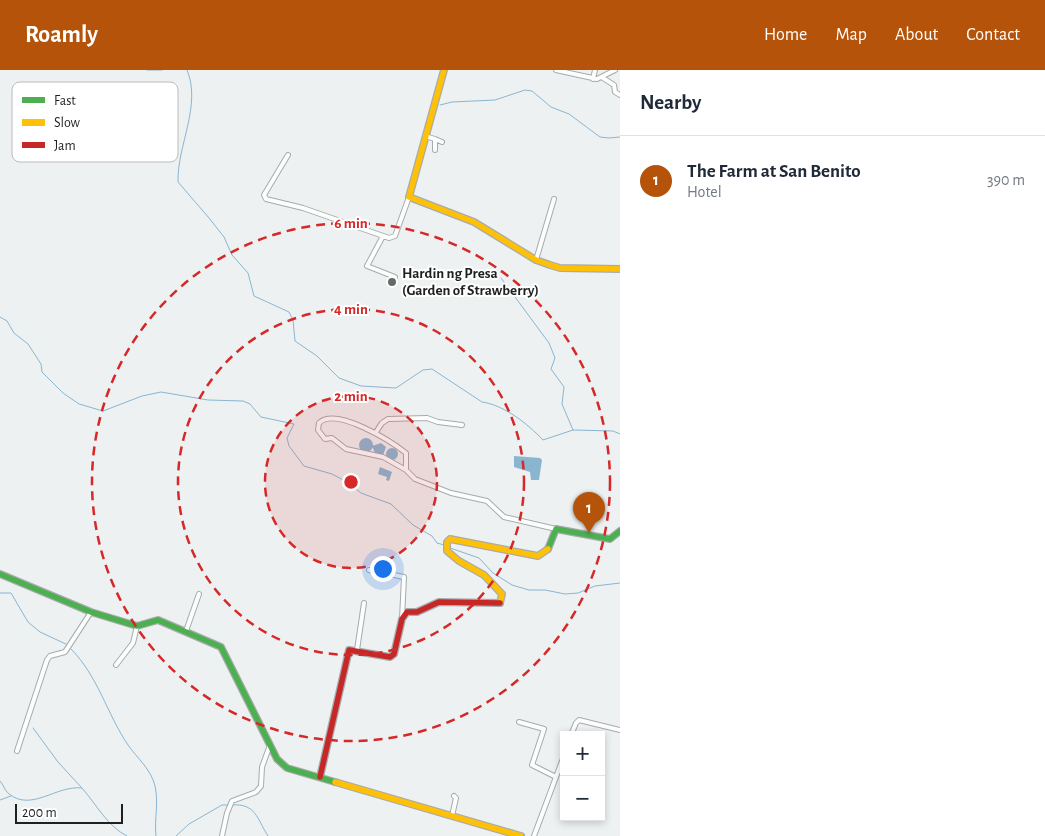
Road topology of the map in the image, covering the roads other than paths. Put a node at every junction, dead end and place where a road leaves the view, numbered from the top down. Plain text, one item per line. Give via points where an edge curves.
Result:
1 (444, 70) edge
2 (556, 70) edge
3 (595, 70) edge
4 (616, 70) edge
5 (593, 78) junction
6 (602, 78) junction
7 (620, 94) edge
8 (425, 136) junction
9 (435, 139) junction
10 (442, 142) dead end
11 (435, 150) dead end
12 (288, 156) dead end
13 (409, 196) junction
14 (554, 199) dead end
15 (383, 236) junction
16 (536, 260) junction
17 (620, 270) edge
18 (395, 277) dead end
19 (462, 425) dead end
20 (376, 432) junction
21 (406, 470) junction
22 (556, 529) junction
23 (620, 531) edge
24 (369, 570) dead end
25 (0, 574) edge
26 (199, 594) dead end
27 (364, 603) dead end
28 (91, 612) junction
29 (402, 619) junction
30 (137, 626) junction
31 (186, 631) junction
32 (356, 650) junction
33 (116, 665) dead end
34 (520, 722) dead end
35 (620, 730) edge
36 (573, 731) edge
37 (270, 745) junction
38 (17, 751) dead end
39 (560, 766) edge
40 (320, 777) junction
41 (556, 777) junction
42 (454, 796) dead end
43 (452, 816) junction
44 (222, 836) edge
45 (521, 836) edge
46 (534, 836) edge

1 - 8 street
2 - 5 street
3 - 5 street
4 - 6 street
5 - 6 street
6 - 7 street via 614,85 615,92
8 - 9 street
8 - 13 street
9 - 10 street
9 - 11 street
12 - 15 street via 264,195 266,199 303,208
13 - 15 street via 394,236
13 - 16 street via 474,222
14 - 16 street
15 - 18 street via 367,266
16 - 17 street via 560,268
19 - 20 street via 427,418 388,419
20 - 21 street via 406,453
20 - 21 street via 346,421 328,419 320,423 318,430 326,439 332,438 346,449 383,458
21 - 22 street via 415,479 487,502 504,517
22 - 23 street via 610,540
22 - 29 street via 551,546 538,556 450,539 447,551 484,575 502,594 502,602 436,603 417,612 407,612
24 - 29 street via 404,577
25 - 28 street
26 - 31 street
27 - 32 street
28 - 30 street
28 - 38 street via 69,648 47,660
29 - 32 street via 392,657 383,658
30 - 31 street via 158,620
30 - 33 street via 133,643
31 - 37 street via 224,650
32 - 40 street via 349,650
34 - 41 street via 544,729 532,765
35 - 36 street via 580,720
37 - 40 street via 277,759 287,768
37 - 44 street via 262,767 259,790 232,801
39 - 41 street
40 - 43 street
41 - 46 street
42 - 43 street
43 - 45 street

